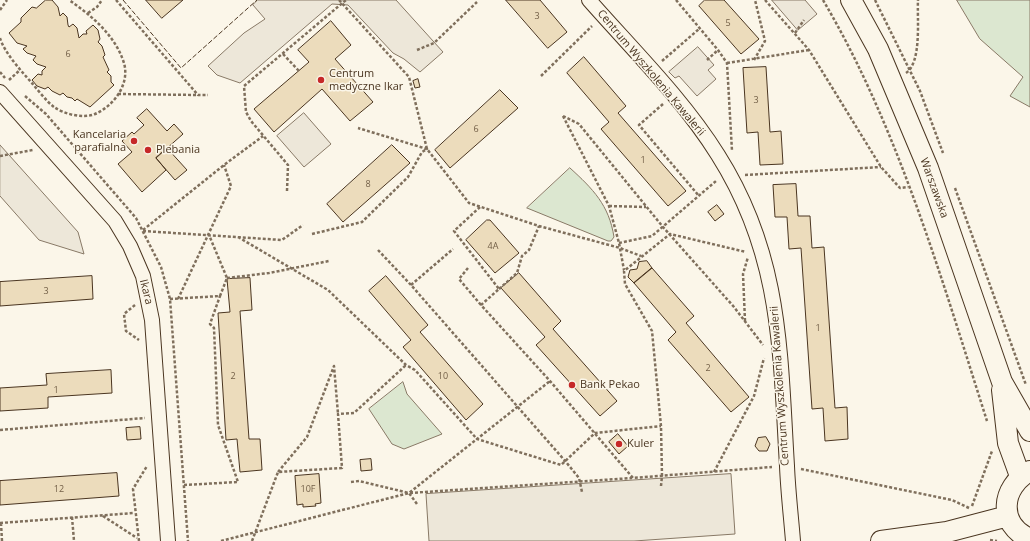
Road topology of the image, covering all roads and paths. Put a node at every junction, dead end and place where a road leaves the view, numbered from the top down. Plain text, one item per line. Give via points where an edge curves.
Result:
1 (6, 0) edge
2 (69, 0) edge
3 (102, 0) edge
4 (116, 0) edge
5 (338, 0) edge
6 (346, 0) edge
7 (589, 0) edge
8 (676, 0) edge
9 (755, 0) edge
10 (765, 0) edge
11 (823, 0) edge
12 (851, 0) edge
13 (876, 0) edge
14 (918, 0) edge
15 (477, 2) dead end
16 (342, 4) junction
17 (0, 10) edge
18 (88, 13) junction
19 (603, 15) junction
20 (804, 20) dead end
21 (699, 28) junction
22 (795, 34) junction
23 (0, 38) edge
24 (417, 50) dead end
25 (718, 50) junction
26 (809, 50) junction
27 (282, 54) junction
28 (707, 60) dead end
29 (754, 60) junction
30 (727, 63) junction
31 (20, 70) junction
32 (652, 70) junction
33 (910, 70) junction
34 (299, 71) dead end
35 (0, 72) edge
36 (541, 76) dead end
37 (892, 83) junction
38 (14, 86) dead end
39 (4, 87) edge
40 (118, 94) junction
41 (24, 95) dead end
42 (198, 95) junction
43 (208, 95) dead end
44 (673, 96) junction
45 (358, 128) dead end
46 (263, 136) junction
47 (30, 144) dead end
48 (427, 149) junction
49 (733, 150) dead end
50 (0, 156) edge
51 (944, 156) dead end
52 (224, 165) junction
53 (955, 186) dead end
54 (908, 187) junction
55 (288, 191) dead end
56 (699, 196) dead end
57 (480, 206) junction
58 (609, 206) junction
59 (647, 206) junction
60 (303, 225) dead end
61 (539, 226) junction
62 (143, 231) junction
63 (312, 234) dead end
64 (670, 234) junction
65 (209, 235) junction
66 (238, 237) junction
67 (620, 248) junction
68 (453, 249) dead end
69 (378, 250) dead end
70 (641, 256) junction
71 (329, 261) dead end
72 (292, 268) junction
73 (468, 268) dead end
74 (624, 271) junction
75 (226, 278) junction
76 (411, 285) junction
77 (499, 289) junction
78 (220, 296) junction
79 (137, 299) dead end
80 (170, 299) junction
81 (178, 299) junction
82 (481, 305) junction
83 (746, 322) junction
84 (140, 348) dead end
85 (767, 350) junction
86 (780, 356) junction
87 (406, 365) junction
88 (550, 380) junction
89 (1002, 382) junction
90 (1028, 391) dead end
91 (517, 407) junction
92 (145, 410) dead end
93 (338, 414) junction
94 (146, 418) junction
95 (987, 422) dead end
96 (146, 425) dead end
97 (661, 426) junction
98 (0, 430) edge
99 (1030, 431) edge
100 (595, 433) junction
101 (477, 439) junction
102 (993, 448) dead end
103 (566, 462) junction
104 (150, 463) dead end
105 (786, 466) junction
106 (278, 472) junction
107 (713, 472) junction
108 (1025, 474) edge
109 (662, 476) junction
110 (633, 478) junction
111 (351, 482) dead end
112 (580, 482) junction
113 (184, 485) junction
114 (661, 486) dead end
115 (582, 492) dead end
116 (409, 493) junction
117 (417, 504) dead end
118 (134, 513) junction
119 (102, 516) junction
120 (1008, 516) junction
121 (72, 517) junction
122 (1, 523) edge
123 (256, 532) junction
124 (1030, 539) edge
125 (138, 540) edge
126 (2, 541) edge
127 (74, 541) edge
128 (168, 541) edge
129 (188, 541) edge
130 (221, 541) edge
131 (252, 541) edge
132 (793, 541) edge
133 (881, 541) edge

1 - 17 path
2 - 18 path
3 - 18 path
4 - 42 path
5 - 16 path
6 - 16 path
7 - 19 street, Centrum Wyszkolenia Kawalerii
8 - 21 path
9 - 29 path via 765,41
10 - 22 path
11 - 54 path via 840,29 882,116
12 - 37 main road, Warszawska via 878,49
13 - 33 path
14 - 33 path via 917,52
15 - 24 path via 434,43
16 - 27 path
16 - 48 path via 409,78
18 - 40 path via 114,41 124,63 125,75
19 - 32 street, Centrum Wyszkolenia Kawalerii
19 - 36 path
20 - 22 path
21 - 25 path
21 - 32 path
22 - 26 path
23 - 31 path
25 - 28 path
25 - 30 path
26 - 29 path
26 - 54 path via 881,167 900,188
27 - 34 path
27 - 46 path via 244,86 246,112
29 - 30 path
30 - 49 path
31 - 39 path
31 - 40 path via 54,107 69,114 94,115 109,105
32 - 44 street, Centrum Wyszkolenia Kawalerii
33 - 37 path
33 - 51 path
35 - 39 path
37 - 89 main road, Warszawska via 928,168
38 - 39 path
39 - 128 street, Ikara via 115,221 130,246 143,276 152,320
40 - 42 path
41 - 62 path via 46,114 136,218
42 - 43 path
44 - 56 path via 639,125
44 - 86 street, Centrum Wyszkolenia Kawalerii via 719,156 749,215 764,256 771,286
45 - 48 path
46 - 52 path
46 - 55 path via 288,165
47 - 50 path via 35,150
48 - 57 path via 469,203
48 - 63 path via 422,152 408,177 362,222
52 - 62 path
52 - 65 path via 231,186
53 - 90 path
54 - 95 path
57 - 61 path
57 - 77 path via 454,230
58 - 59 path
58 - 59 path via 563,116 578,124
58 - 67 path
59 - 64 path
60 - 66 path via 282,240
61 - 67 path
61 - 77 path via 529,250 522,256 517,273
62 - 65 path
62 - 80 path via 161,267
64 - 70 path
64 - 83 path
64 - 83 path via 749,253 743,274
65 - 66 path
65 - 75 path
65 - 81 path
66 - 72 path
67 - 70 path
67 - 74 path
68 - 76 path
69 - 76 path
70 - 74 path
71 - 72 path
72 - 75 path
72 - 87 path via 328,290
73 - 82 path via 459,278
74 - 97 path via 624,284 652,332
75 - 78 path
76 - 91 path
77 - 82 path
78 - 81 path
78 - 113 path via 210,324 214,328 218,425 238,482
79 - 84 path via 135,305 124,314 126,331 139,340
80 - 81 path
80 - 113 path
82 - 88 path
83 - 85 path
85 - 86 path
85 - 107 path via 754,396
86 - 105 street, Centrum Wyszkolenia Kawalerii
87 - 93 path via 354,413
87 - 101 path via 414,370
88 - 91 path
88 - 100 path
89 - 99 main road, Warszawska
89 - 108 main road, Warszawska via 1008,443
91 - 101 path
91 - 103 path
92 - 94 path
93 - 106 path via 342,468
93 - 106 path via 334,366 307,437
94 - 96 path
94 - 98 path
97 - 100 path
97 - 109 path
100 - 103 path
100 - 110 path
101 - 103 path via 561,465
101 - 116 path
102 - 105 path via 972,509 952,500
103 - 112 path
104 - 118 path via 133,489
105 - 107 path
105 - 132 street, Centrum Wyszkolenia Kawalerii
106 - 123 path
107 - 109 path
108 - 120 main road via 1013,484 1008,494
109 - 110 path
109 - 114 path
110 - 112 path
111 - 116 path via 359,481
112 - 115 path
112 - 116 path
113 - 129 path
116 - 117 path
116 - 123 path
118 - 119 path
118 - 125 path
119 - 121 path
119 - 125 path
120 - 124 main road via 1014,527
120 - 133 main road via 947,532
121 - 122 path
121 - 127 path
122 - 126 path
123 - 130 path
123 - 131 path

